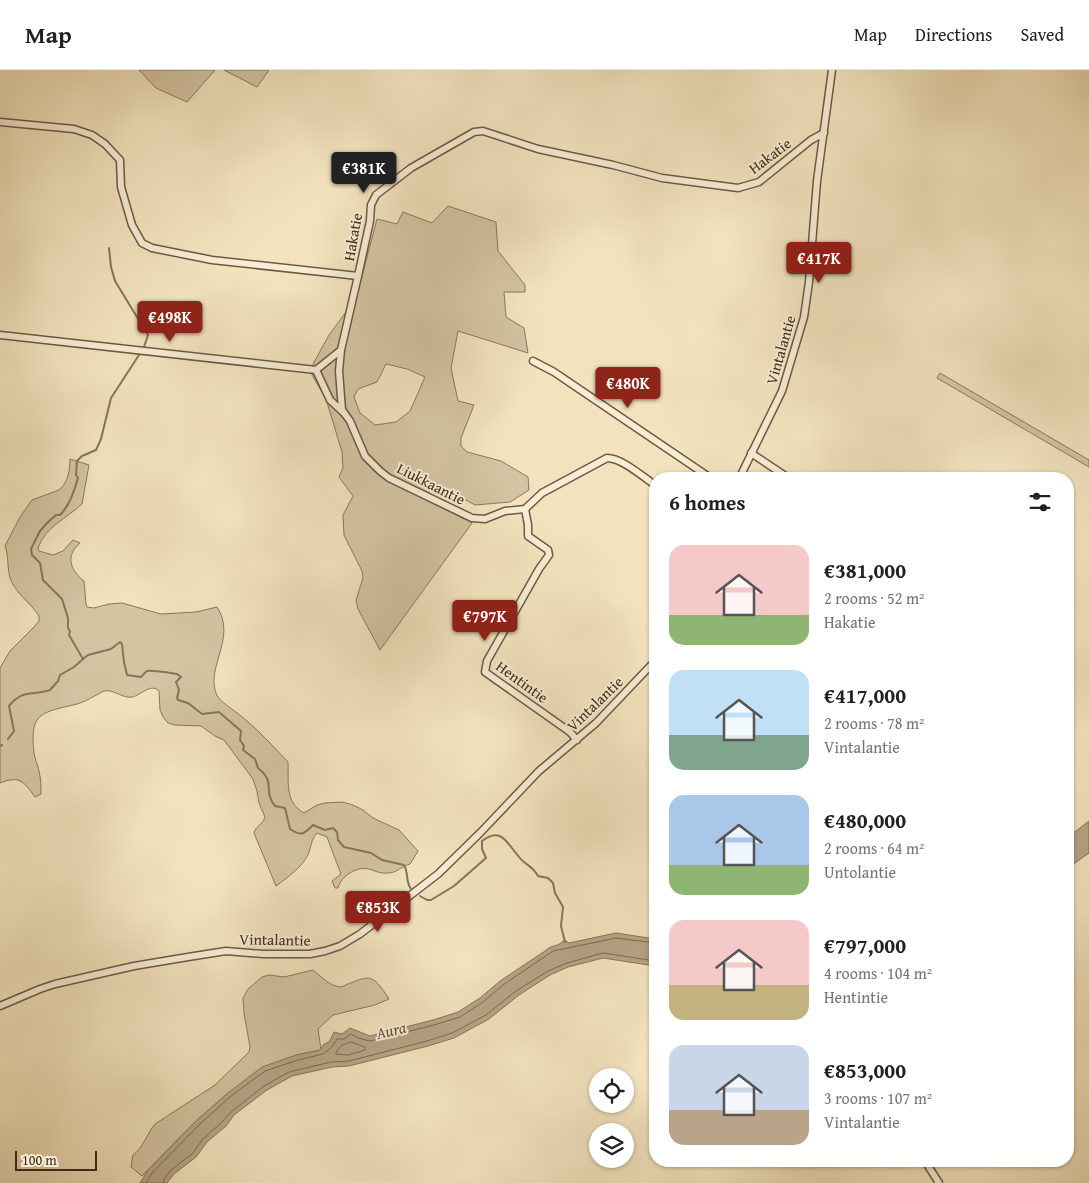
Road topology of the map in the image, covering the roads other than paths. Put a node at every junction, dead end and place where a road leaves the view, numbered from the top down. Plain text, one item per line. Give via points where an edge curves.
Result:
1 (832, 70) edge
2 (0, 122) edge
3 (824, 133) junction
4 (358, 276) junction
5 (0, 335) edge
6 (341, 350) junction
7 (533, 361) dead end
8 (316, 370) junction
9 (344, 414) junction
10 (751, 453) junction
11 (702, 472) edge
12 (742, 472) edge
13 (780, 472) edge
14 (649, 482) edge
15 (524, 508) junction
16 (649, 667) edge
17 (577, 740) junction
18 (0, 1006) edge
19 (929, 1167) edge
20 (938, 1183) edge

1 - 3 street, Vintalantie
2 - 4 street, Hakatie via 74,129 92,134 105,144 120,160 121,187 132,226 142,243 152,248 212,260
3 - 4 street, Hakatie via 759,182 738,188 662,178 538,149 483,131 474,132 411,168 376,195 371,205
3 - 10 street, Vintalantie via 804,317 782,391
4 - 6 street, Liukkaantie
5 - 8 street
6 - 8 street
6 - 9 street, Liukkaantie via 340,394
7 - 11 street
8 - 9 street via 330,400
9 - 15 street, Liukkaantie via 365,456 389,478 476,520
10 - 12 street, Vintalantie
10 - 13 street
14 - 15 street, Liukkaantie via 620,461 607,458 542,493
15 - 17 street, Hentintie via 528,536 548,550 549,555 487,661 484,672
16 - 17 street, Vintalantie
17 - 18 street, Vintalantie via 539,771 438,874 340,946 310,954 226,951 196,955 55,984
19 - 20 street

